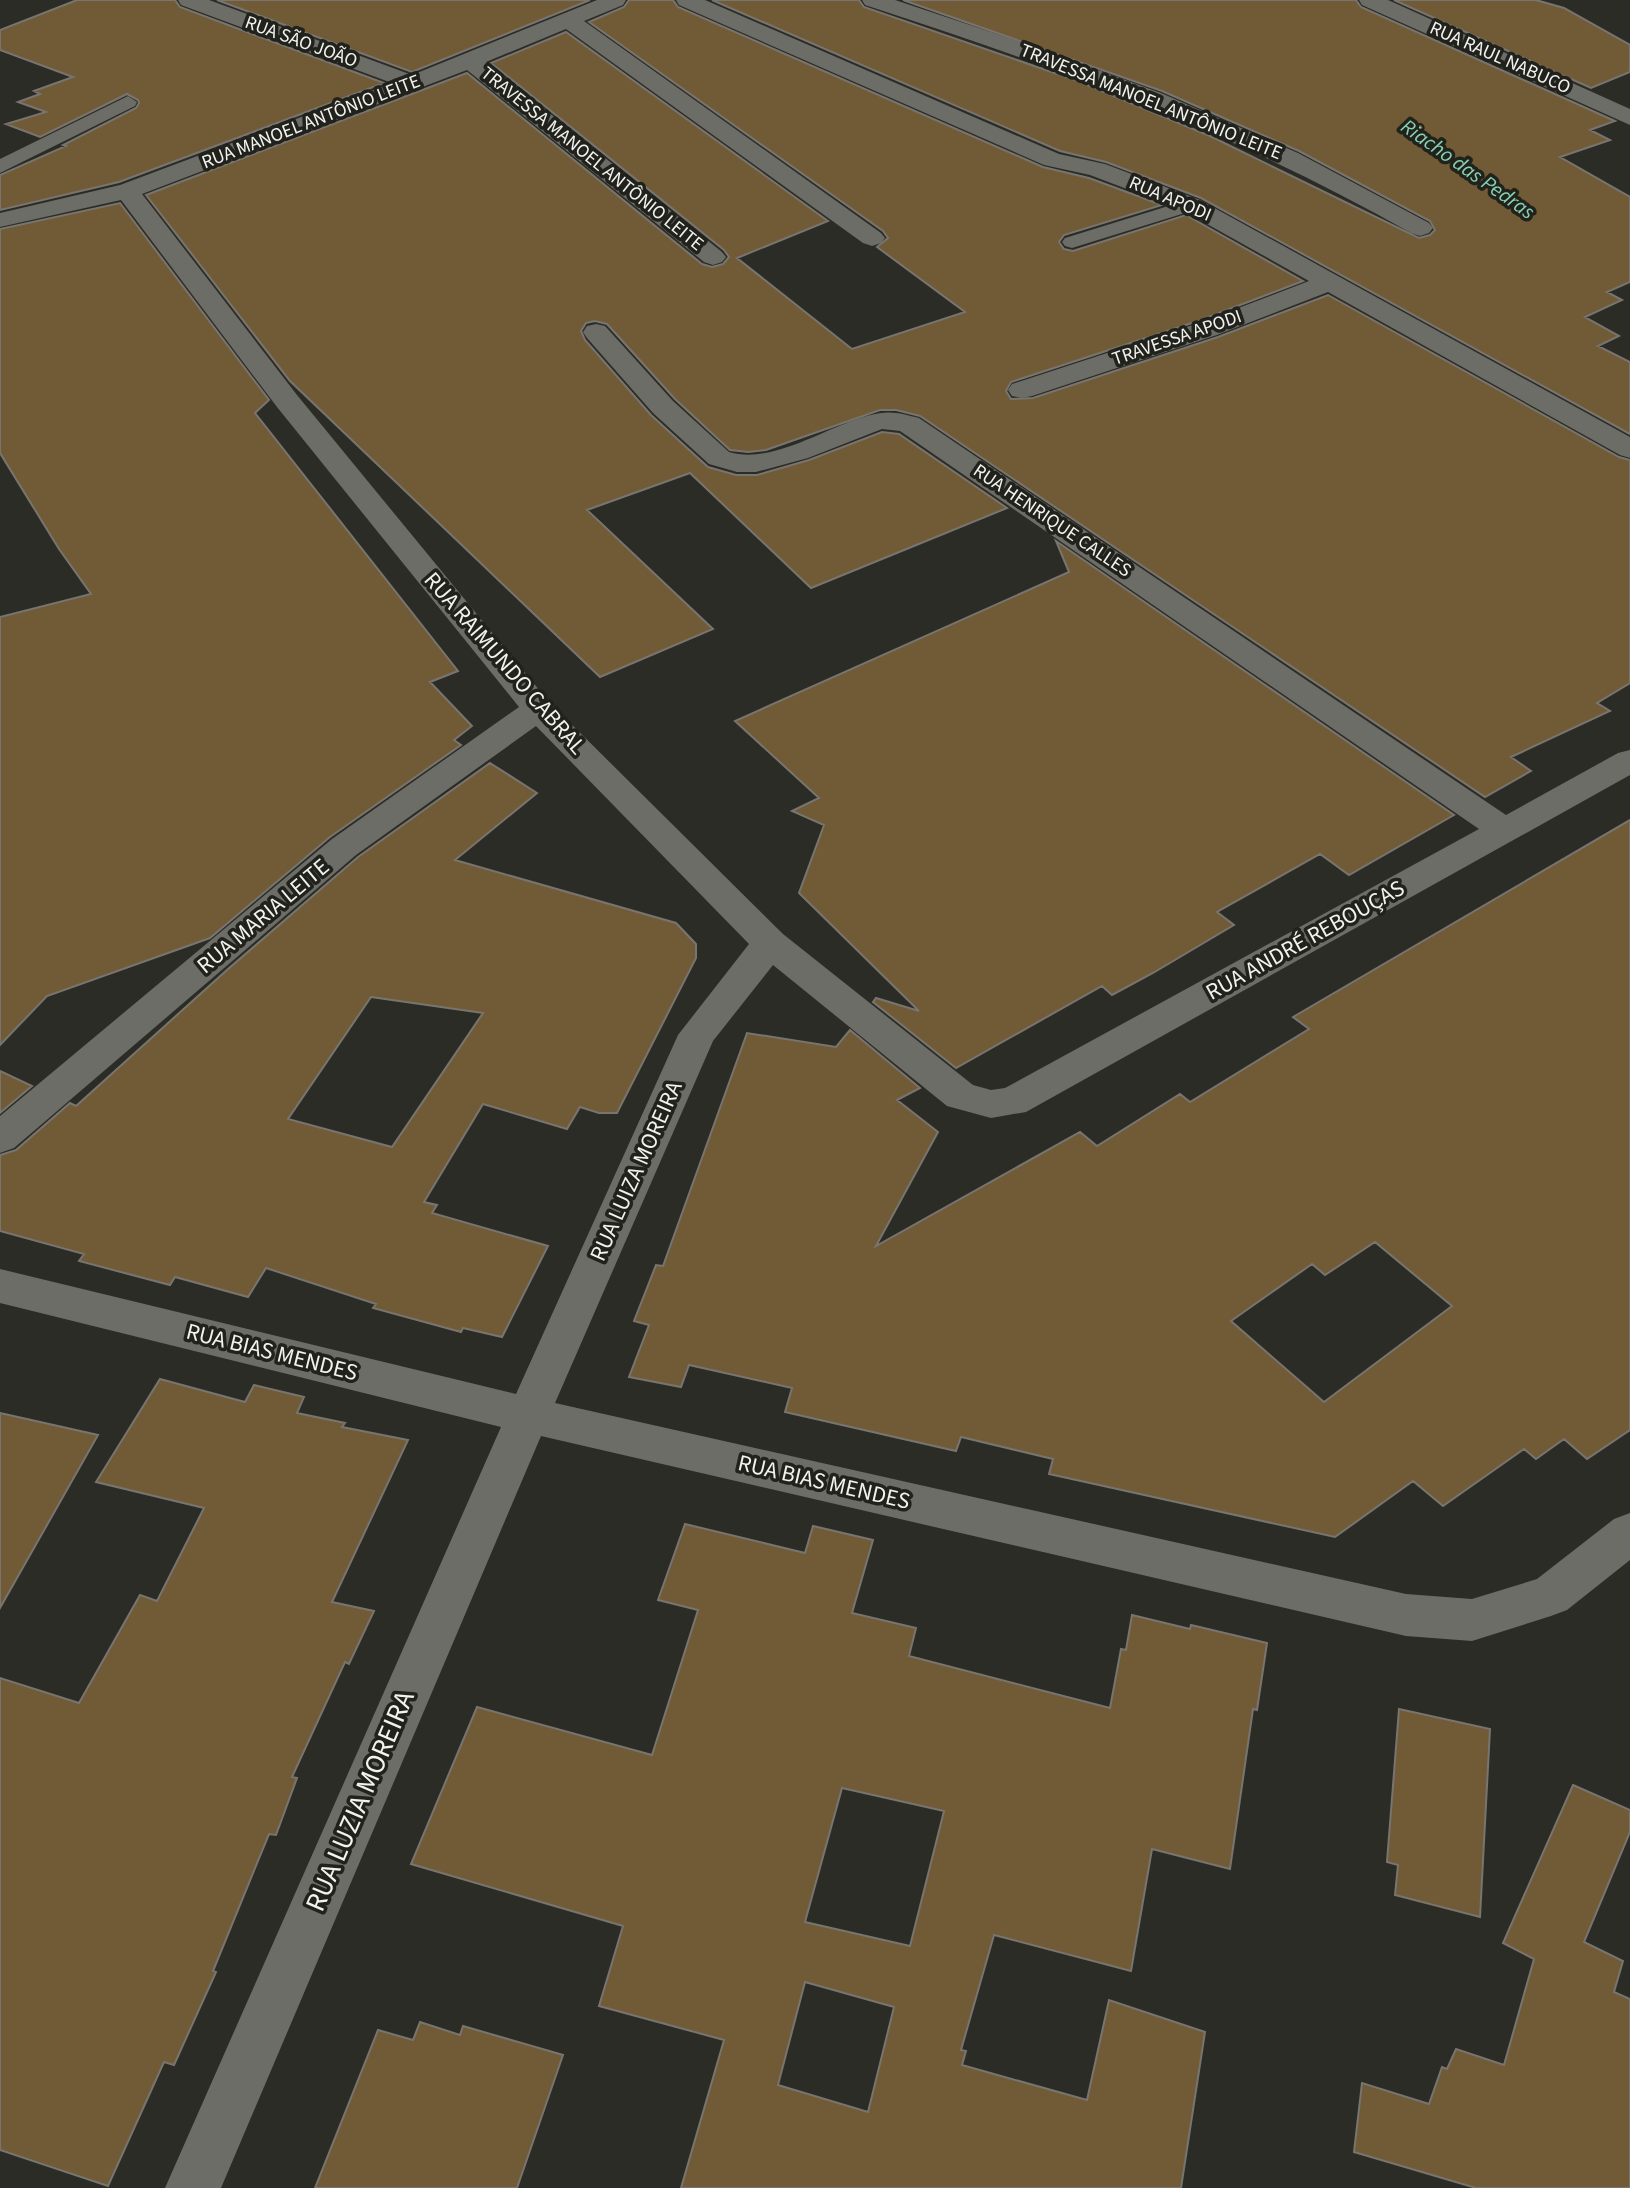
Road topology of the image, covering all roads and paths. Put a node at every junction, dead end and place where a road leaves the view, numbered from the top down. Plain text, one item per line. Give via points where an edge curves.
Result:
1 (189, 0) edge
2 (615, 0) edge
3 (687, 0) edge
4 (873, 0) edge
5 (1370, 0) edge
6 (568, 20) junction
7 (470, 61) junction
8 (413, 83) junction
9 (128, 102) dead end
10 (1630, 117) edge
11 (0, 167) edge
12 (127, 191) junction
13 (10, 196) dead end
14 (1191, 205) junction
15 (42, 210) junction
16 (0, 220) edge
17 (1420, 228) dead end
18 (872, 238) dead end
19 (1073, 242) dead end
20 (713, 257) dead end
21 (1331, 282) junction
22 (596, 332) dead end
23 (1022, 390) dead end
24 (1630, 449) edge
25 (538, 709) junction
26 (1630, 761) edge
27 (1504, 830) junction
28 (770, 943) junction
29 (977, 1102) joint
30 (0, 1138) edge
31 (0, 1286) edge
32 (528, 1415) junction
33 (1630, 1533) edge
34 (193, 2188) edge

1 - 8 street, RUA SÃO JOÃO
2 - 6 street, RUA MANOEL ANTÔNIO LEITE
3 - 14 street, RUA APODI via 1052,160 1096,169
4 - 17 street, TRAVESSA MANOEL ANTÔNIO LEITE via 997,40 1217,126
5 - 10 street, RUA RAUL NABUCO
6 - 7 street, RUA MANOEL ANTÔNIO LEITE
6 - 18 street
7 - 8 street, RUA MANOEL ANTÔNIO LEITE
7 - 20 street, TRAVESSA MANOEL ANTÔNIO LEITE
8 - 12 street, RUA MANOEL ANTÔNIO LEITE
9 - 11 lane
12 - 15 street, RUA MANOEL ANTÔNIO LEITE
12 - 25 street, RUA RAIMUNDO CABRAL via 287,401
13 - 15 street
14 - 19 lane
14 - 21 street, RUA APODI
15 - 16 street, RUA MANOEL ANTÔNIO LEITE
21 - 23 street, TRAVESSA APODI via 1208,329
21 - 24 street, RUA APODI
22 - 27 street, RUA HENRIQUE CALLES via 663,407 727,462 738,465 774,459 878,421 909,424
25 - 28 street, RUA RAIMUNDO CABRAL
25 - 30 street, RUA MARIA LEITE via 344,847
26 - 27 street, RUA ANDRÉ REBOUÇAS
27 - 29 street, RUA ANDRÉ REBOUÇAS via 1012,1102
28 - 29 street, RUA RAIMUNDO CABRAL via 961,1096
28 - 32 street, RUA LUIZA MOREIRA via 697,1035
31 - 32 street, RUA BIAS MENDES
32 - 33 street, RUA BIAS MENDES via 1406,1615 1472,1620 1551,1595
32 - 34 street, RUA LUZIA MOREIRA

